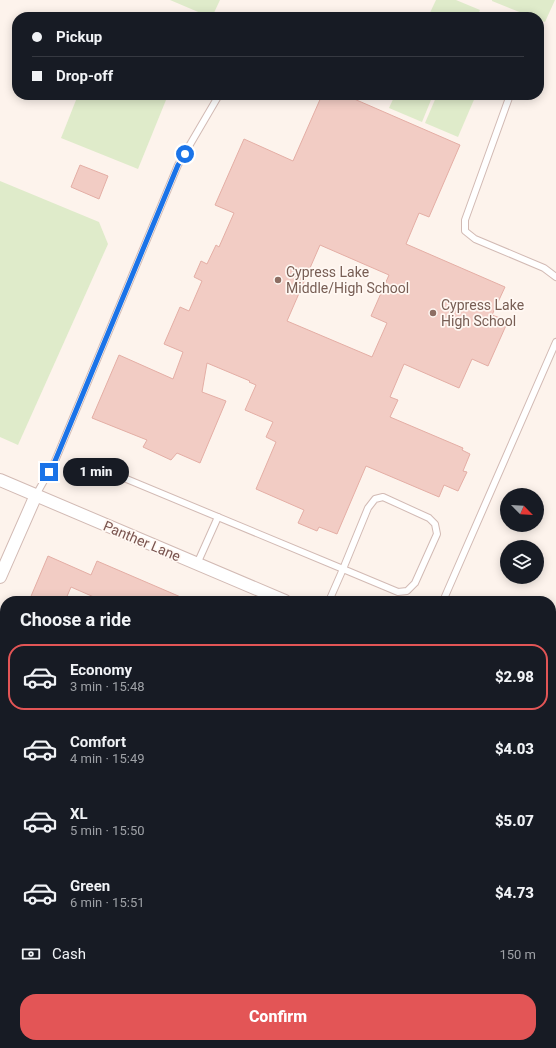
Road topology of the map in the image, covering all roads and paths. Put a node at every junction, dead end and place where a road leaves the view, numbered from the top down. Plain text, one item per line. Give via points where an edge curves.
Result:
1 (215, 100) edge
2 (508, 100) edge
3 (556, 277) edge
4 (556, 342) edge
5 (88, 463) dead end
6 (0, 480) edge
7 (36, 495) junction
8 (218, 517) junction
9 (197, 564) junction
10 (343, 569) junction
11 (0, 577) edge
12 (271, 596) edge
13 (331, 596) edge
14 (445, 596) edge

1 - 7 lane via 178,165 55,461
2 - 3 lane via 465,220 465,231 475,238 544,268
4 - 14 lane
5 - 8 lane
6 - 7 street, Panther Lane
7 - 9 street, Panther Lane
7 - 11 street
8 - 9 lane
8 - 10 lane
9 - 12 street, Panther Lane
10 - 10 lane via 398,592 407,591 415,583 437,534 435,524 429,518 383,497 374,499
10 - 13 lane

